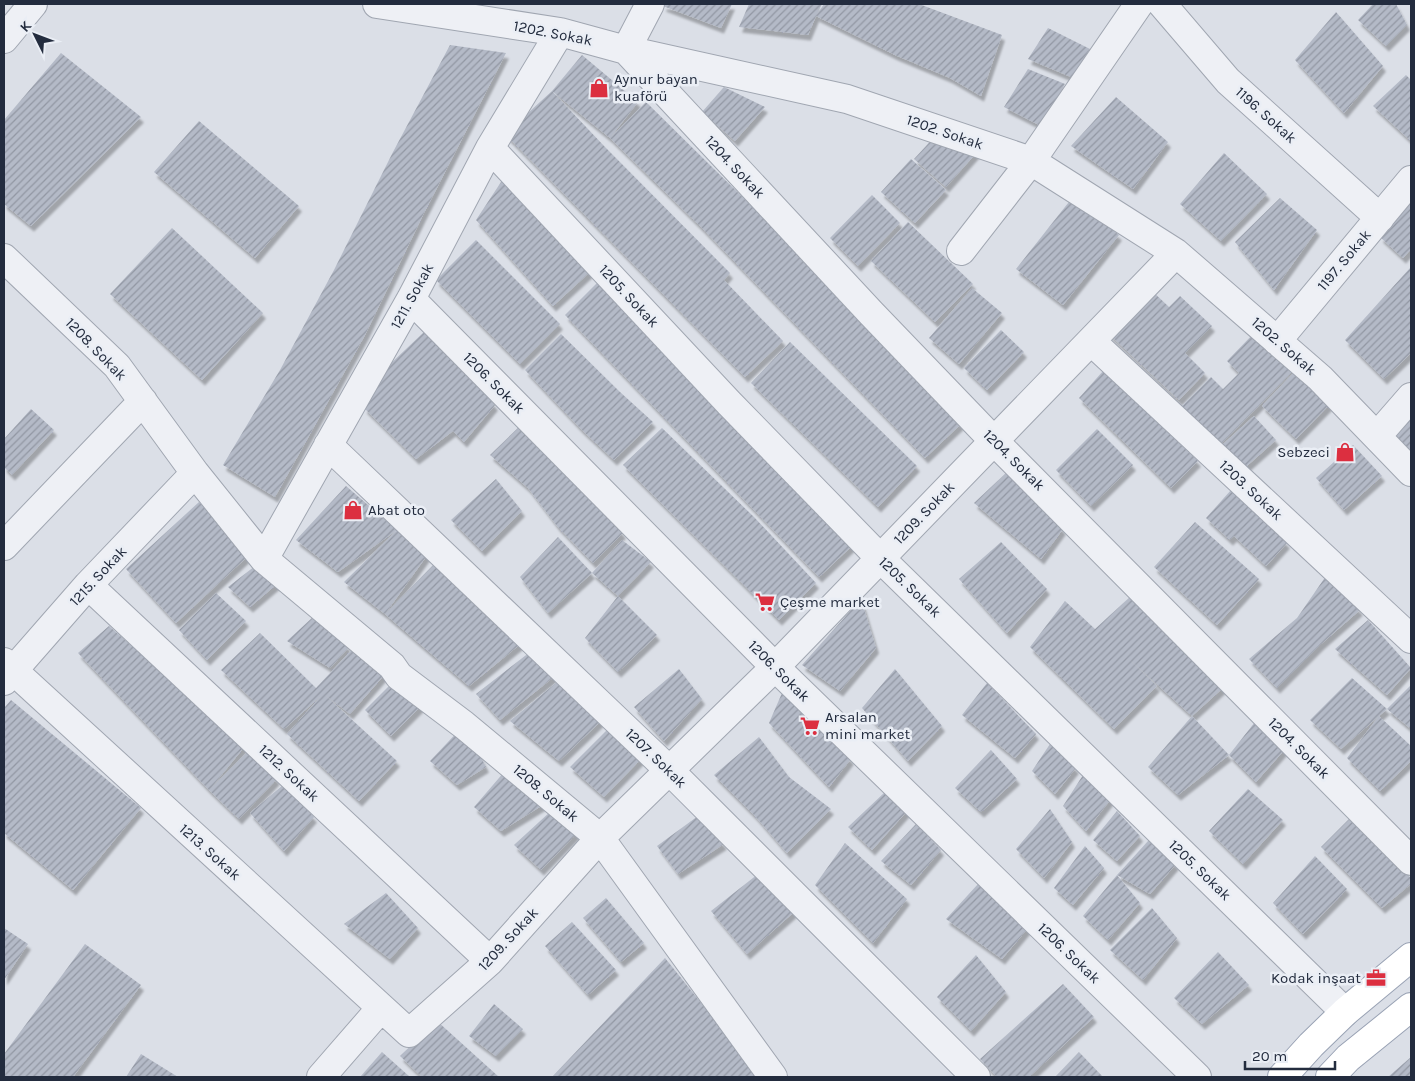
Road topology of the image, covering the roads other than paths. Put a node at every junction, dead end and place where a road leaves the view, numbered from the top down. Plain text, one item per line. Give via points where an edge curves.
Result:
1 (33, 4) edge
2 (377, 4) edge
3 (650, 4) edge
4 (1139, 4) edge
5 (1162, 4) edge
6 (560, 32) junction
7 (4, 39) edge
8 (626, 50) junction
9 (490, 148) junction
10 (1031, 161) junction
11 (1411, 180) edge
12 (1380, 218) junction
13 (961, 251) dead end
14 (1176, 253) junction
15 (4, 258) edge
16 (411, 299) junction
17 (1091, 341) junction
18 (1278, 341) junction
19 (1411, 397) edge
20 (143, 401) junction
21 (1377, 436) junction
22 (994, 441) junction
23 (328, 445) junction
24 (1411, 472) edge
25 (195, 474) junction
26 (4, 546) edge
27 (880, 558) junction
28 (264, 559) junction
29 (88, 585) junction
30 (1411, 638) edge
31 (774, 667) junction
32 (7, 671) edge
33 (670, 771) junction
34 (600, 838) junction
35 (1411, 861) edge
36 (1411, 957) edge
37 (490, 962) junction
38 (381, 1008) junction
39 (1411, 1008) edge
40 (1345, 1012) junction
41 (409, 1033) joint
42 (1311, 1045) junction
43 (1343, 1067) edge
44 (320, 1077) edge
45 (773, 1077) edge
46 (976, 1077) edge
47 (1197, 1077) edge
48 (1269, 1077) edge
49 (1282, 1077) edge
50 (1330, 1077) edge

1 - 7 street
2 - 6 street, 1202. Sokak
3 - 8 street
4 - 10 street
5 - 12 street, 1196. Sokak via 1228,81
6 - 8 street, 1202. Sokak
6 - 9 street, 1211. Sokak
8 - 10 street, 1202. Sokak via 847,99
8 - 22 street, 1204. Sokak
9 - 16 street, 1211. Sokak
9 - 27 street, 1205. Sokak via 729,403
10 - 13 street
10 - 14 street, 1202. Sokak
11 - 12 street, 1197. Sokak
12 - 18 street, 1197. Sokak
14 - 17 street, 1209. Sokak
14 - 18 street, 1202. Sokak
15 - 20 street, 1208. Sokak via 117,366
16 - 23 street, 1211. Sokak
16 - 31 street, 1206. Sokak
17 - 22 street, 1209. Sokak
17 - 30 street, 1203. Sokak
18 - 21 street, 1202. Sokak
19 - 21 street
20 - 25 street, 1208. Sokak
20 - 26 street
21 - 24 street, 1202. Sokak
22 - 27 street, 1209. Sokak
22 - 35 street, 1204. Sokak
23 - 28 street, 1211. Sokak
23 - 33 street, 1207. Sokak
25 - 28 street, 1208. Sokak
25 - 29 street, 1215. Sokak
27 - 31 street, 1209. Sokak
27 - 40 street, 1205. Sokak
28 - 34 street, 1208. Sokak via 392,666 399,676 464,725
29 - 32 street, 1215. Sokak
29 - 37 street, 1212. Sokak
31 - 33 street, 1209. Sokak
31 - 47 street, 1206. Sokak
32 - 38 street, 1213. Sokak
33 - 34 street, 1209. Sokak
33 - 46 street, 1207. Sokak
34 - 37 street, 1209. Sokak
34 - 45 street, 1208. Sokak
36 - 40 main road
37 - 41 street, 1209. Sokak
38 - 41 street, 1213. Sokak
38 - 44 street
39 - 43 main road
40 - 42 main road
42 - 48 main road
42 - 49 main road
43 - 50 main road

